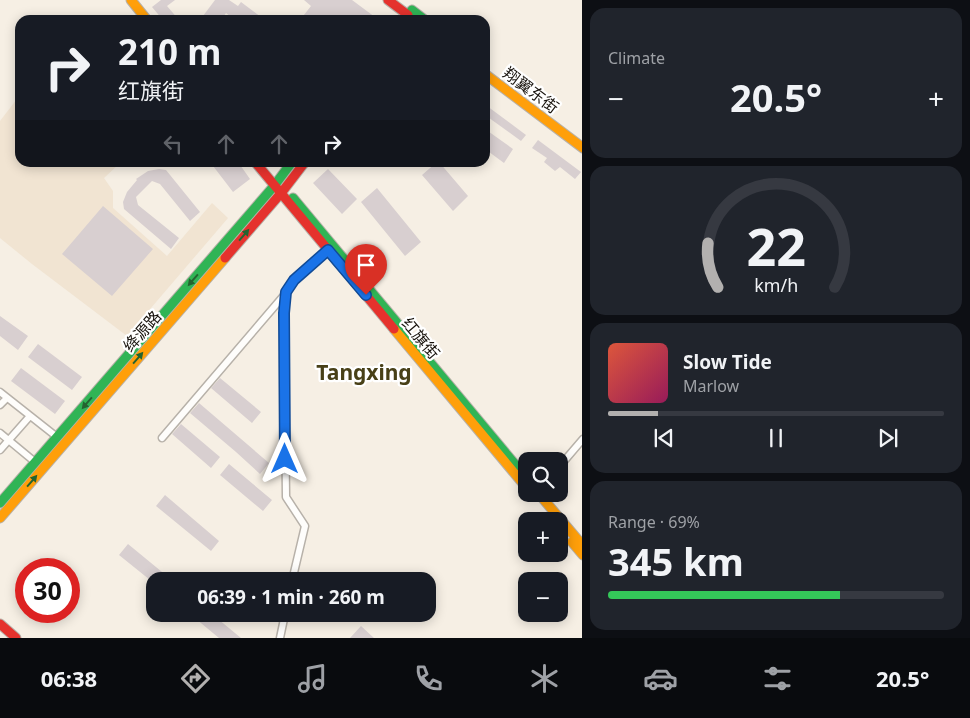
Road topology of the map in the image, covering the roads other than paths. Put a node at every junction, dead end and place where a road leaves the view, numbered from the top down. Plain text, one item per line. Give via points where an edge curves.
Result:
1 (123, 0) edge
2 (131, 0) edge
3 (388, 0) edge
4 (399, 0) edge
5 (136, 15) edge
6 (143, 15) edge
7 (411, 15) edge
8 (412, 15) edge
9 (490, 69) edge
10 (490, 78) edge
11 (582, 138) edge
12 (582, 148) edge
13 (260, 167) edge
14 (266, 167) edge
15 (288, 167) edge
16 (301, 167) edge
17 (276, 183) junction
18 (283, 191) junction
19 (328, 250) junction
20 (286, 292) junction
21 (0, 392) edge
22 (7, 398) junction
23 (0, 405) edge
24 (30, 416) junction
25 (0, 433) edge
26 (57, 437) junction
27 (162, 438) dead end
28 (582, 439) edge
29 (9, 440) junction
30 (0, 450) edge
31 (568, 456) edge
32 (35, 462) junction
33 (518, 468) edge
34 (518, 478) edge
35 (539, 502) edge
36 (546, 502) edge
37 (0, 503) edge
38 (547, 512) edge
39 (0, 518) edge
40 (568, 537) edge
41 (582, 546) edge
42 (582, 555) edge
43 (294, 572) edge
44 (283, 622) edge
45 (0, 624) edge
46 (0, 631) edge
47 (8, 638) edge
48 (16, 638) edge
49 (280, 638) edge

1 - 5 main road
2 - 6 main road
3 - 7 main road
4 - 8 main road
9 - 11 main road, 翔翼东街
10 - 12 main road, 翔翼东街
13 - 17 main road, 红旗街
14 - 17 main road, 红旗街
15 - 17 main road, 绛源路
16 - 18 main road, 绛源路
17 - 18 main road, 红旗街
17 -> 26 main road, 绛源路
18 - 19 main road, 红旗街
18 - 33 main road, 红旗街 via 378,299
39 -> 18 main road, 绛源路
19 - 20 street via 294,280
19 - 34 main road, 红旗街
20 - 27 street
20 - 43 street via 286,497 305,526
21 - 22 street
22 - 23 street
22 - 24 street
24 - 26 street
24 - 29 street
25 - 29 street
26 - 32 main road, 绛源路
28 - 31 street
29 - 30 street
29 - 32 street
32 - 37 main road, 绛源路
35 - 38 main road
36 - 41 main road
40 - 42 main road
44 - 49 street
45 - 48 main road
46 - 47 main road

